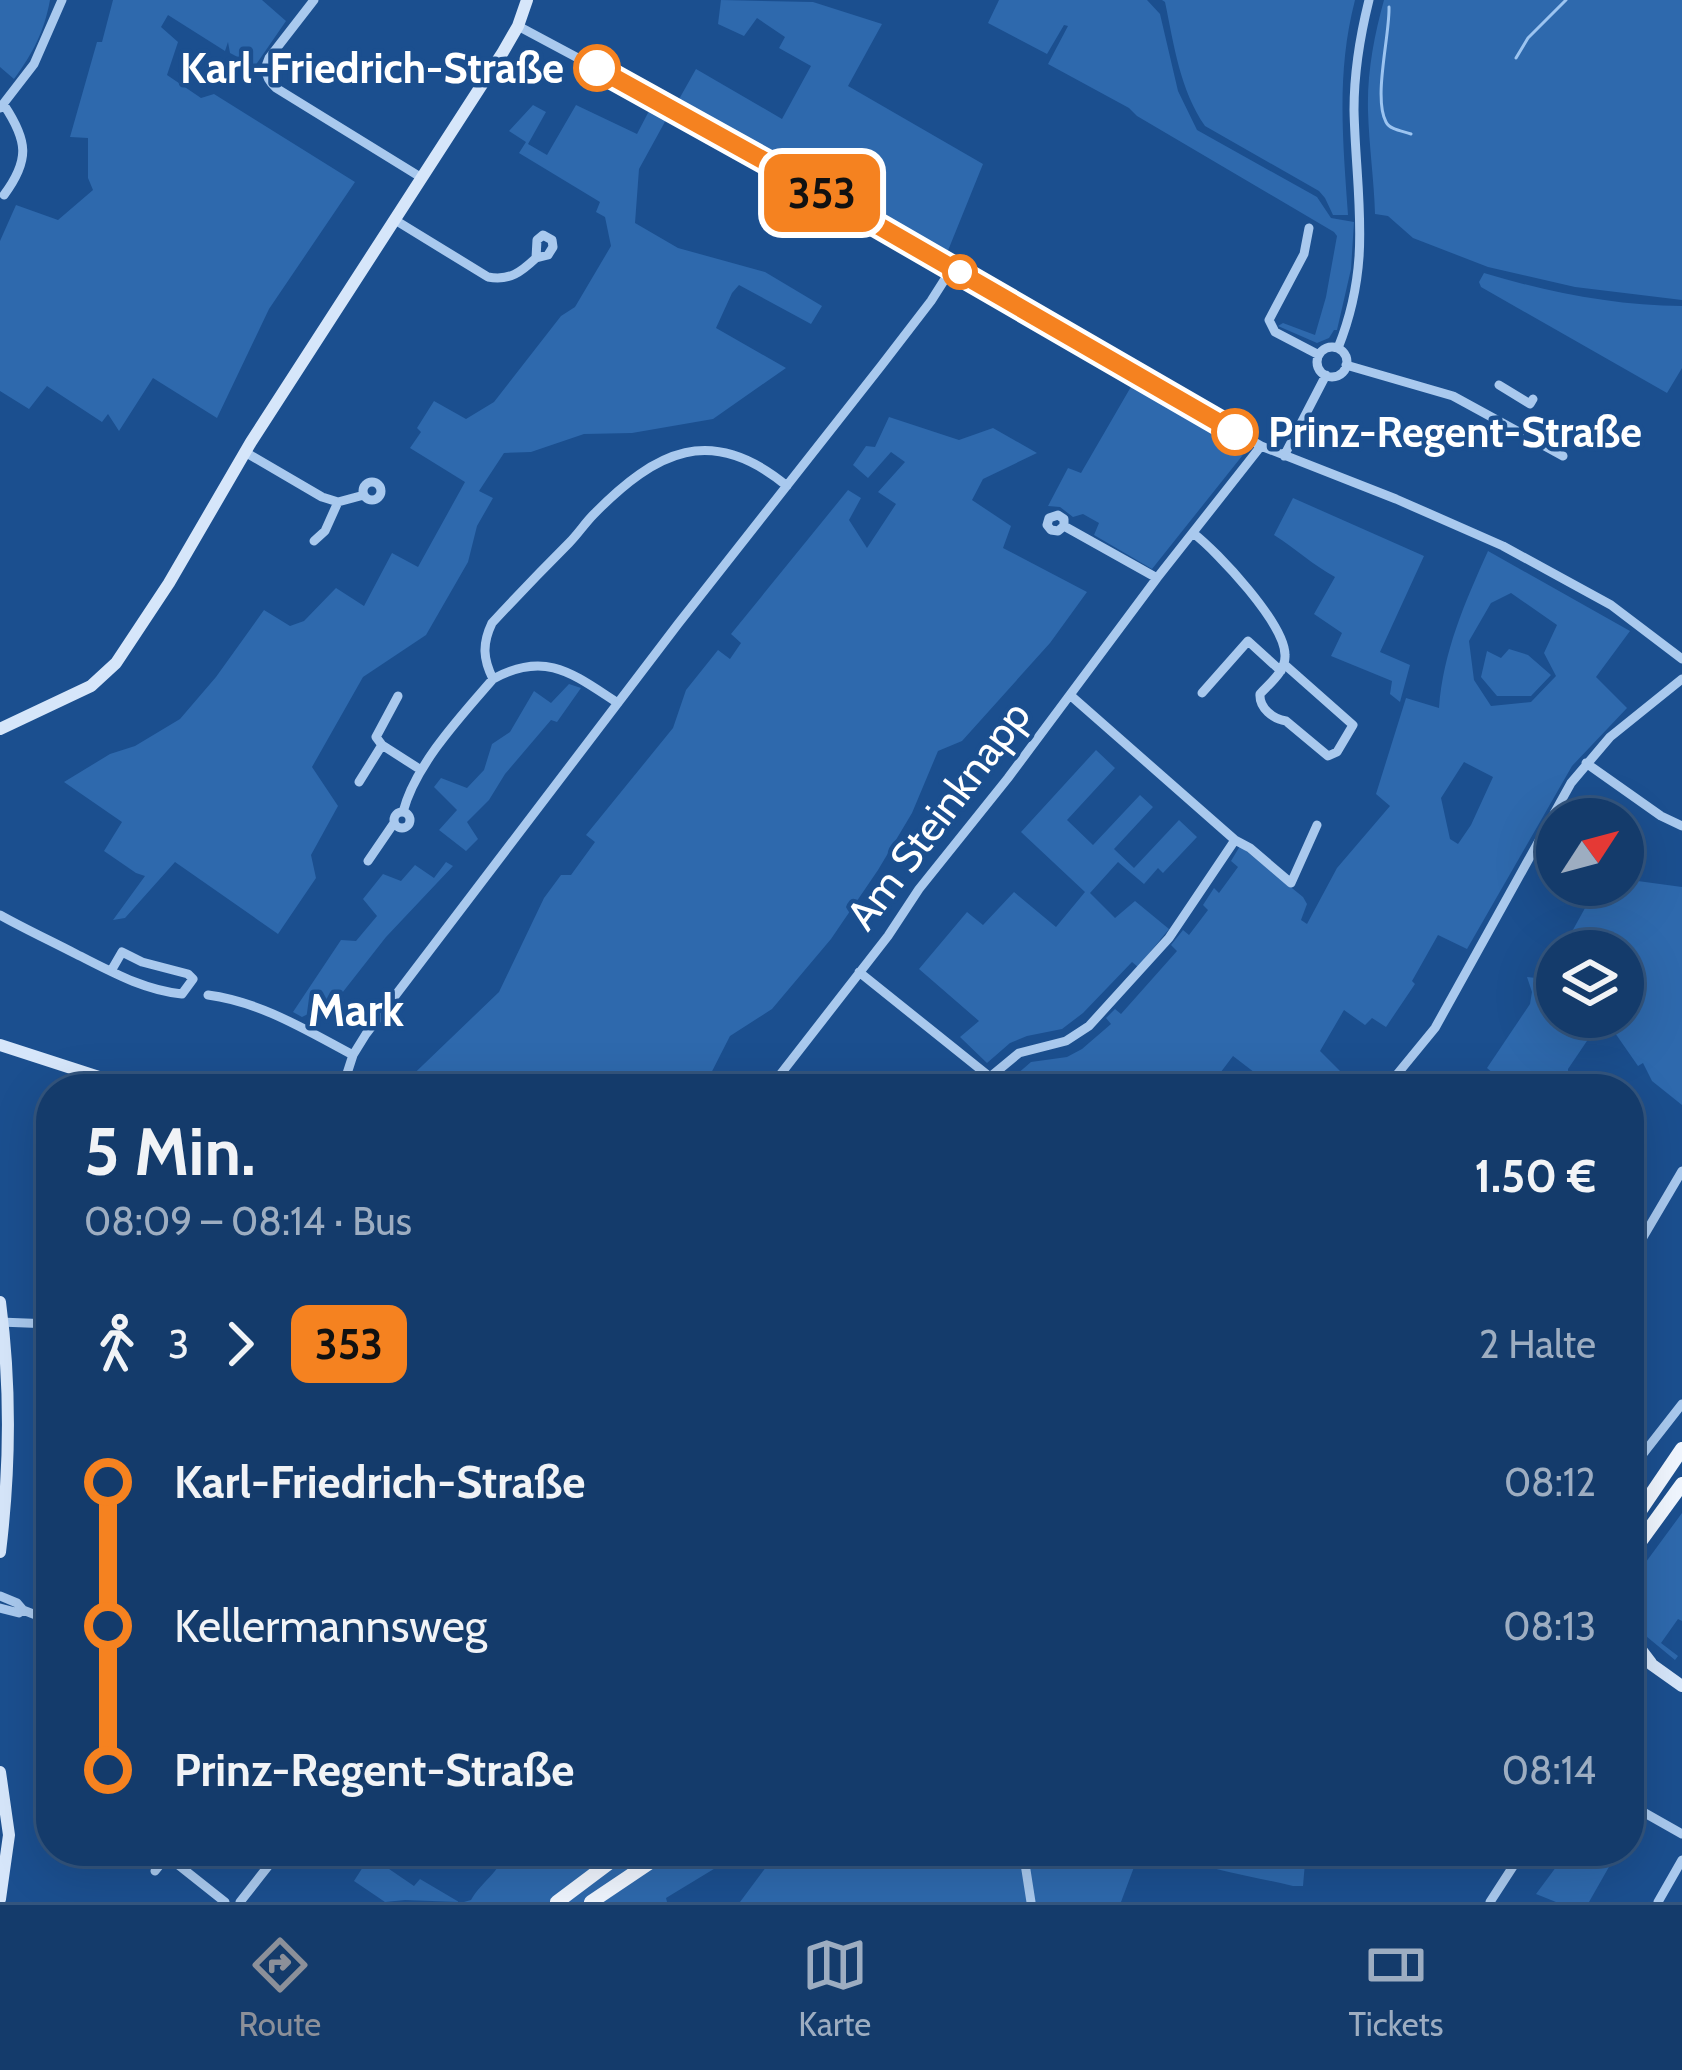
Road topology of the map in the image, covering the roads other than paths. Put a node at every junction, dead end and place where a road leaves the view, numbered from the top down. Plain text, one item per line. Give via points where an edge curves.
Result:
1 (62, 0) edge
2 (314, 0) edge
3 (527, 0) edge
4 (1369, 0) edge
5 (518, 26) junction
6 (2, 107) edge
7 (422, 178) junction
8 (4, 195) dead end
9 (395, 220) junction
10 (1309, 228) dead end
11 (536, 258) dead end
12 (952, 268) junction
13 (1338, 348) junction
14 (1318, 355) junction
15 (1346, 365) junction
16 (1327, 376) junction
17 (1498, 385) dead end
18 (1533, 399) dead end
19 (1261, 446) junction
20 (245, 452) junction
21 (1563, 455) dead end
22 (1284, 456) junction
23 (787, 486) junction
24 (364, 495) dead end
25 (338, 502) junction
26 (1064, 526) dead end
27 (1193, 533) junction
28 (314, 541) dead end
29 (1156, 578) junction
30 (1682, 658) edge
31 (1282, 668) junction
32 (493, 679) junction
33 (1682, 679) edge
34 (1202, 693) dead end
35 (1070, 695) junction
36 (398, 697) dead end
37 (619, 703) junction
38 (0, 729) edge
39 (382, 745) junction
40 (1586, 763) junction
41 (422, 770) junction
42 (359, 782) dead end
43 (1316, 825) dead end
44 (1682, 826) edge
45 (1235, 840) junction
46 (368, 861) dead end
47 (0, 915) edge
48 (111, 971) junction
49 (860, 972) junction
50 (208, 995) dead end
51 (0, 1045) edge
52 (352, 1055) junction
53 (90, 1074) edge
54 (346, 1074) edge
55 (781, 1074) edge
56 (986, 1074) edge
57 (994, 1074) edge
58 (1397, 1074) edge
59 (1682, 1172) edge
60 (1668, 1194) junction
61 (1682, 1204) edge
62 (1644, 1235) edge
63 (0, 1302) edge
64 (1, 1322) edge
65 (36, 1323) edge
66 (1682, 1404) edge
67 (1682, 1449) edge
68 (1644, 1453) edge
69 (1682, 1484) edge
70 (1644, 1505) edge
71 (1644, 1536) edge
72 (0, 1552) edge
73 (0, 1596) edge
74 (0, 1608) edge
75 (23, 1610) junction
76 (36, 1615) edge
77 (1644, 1654) edge
78 (1644, 1660) edge
79 (1652, 1664) junction
80 (1682, 1685) edge
81 (0, 1772) edge
82 (1644, 1812) edge
83 (1682, 1834) edge
84 (1682, 1860) edge
85 (159, 1866) edge
86 (183, 1866) edge
87 (268, 1866) edge
88 (605, 1866) edge
89 (645, 1866) edge
90 (1025, 1866) edge
91 (1513, 1866) edge
92 (155, 1871) dead end
93 (2, 1880) edge
94 (0, 1899) edge
95 (225, 1902) edge
96 (240, 1902) edge
97 (556, 1902) edge
98 (591, 1902) edge
99 (1030, 1902) edge
100 (1490, 1902) edge
101 (1658, 1902) edge

1 - 6 street via 34,64
2 - 7 street via 269,58 268,79
3 - 5 street
4 - 13 street via 1354,107 1360,251
5 - 7 street
5 - 12 street
6 - 8 street via 24,146 19,175
7 - 9 street
9 - 11 street via 495,278
9 - 20 street
10 - 14 street via 1269,320 1275,332
12 - 19 street
12 - 23 street
13 - 14 street
13 - 15 street
14 - 16 street
15 - 16 street
15 - 21 street via 1453,395
16 - 22 street
17 - 18 street
19 - 22 street
19 - 27 street, Am Steinknapp
20 - 25 street
20 - 38 street via 105,676
22 - 30 street via 1503,546 1611,605
23 - 32 street via 714,450 647,467 492,623 484,650
23 - 37 street
24 - 25 street
25 - 28 street
26 - 29 street
27 - 29 street, Am Steinknapp
27 - 31 street via 1275,624
29 - 35 street, Am Steinknapp
31 - 31 street via 1260,694 1262,706 1328,756 1337,752 1353,724
31 - 34 street via 1248,641
32 - 37 street via 551,666
32 - 41 street
33 - 40 street
35 - 45 street
35 - 49 street, Am Steinknapp
36 - 39 street via 376,737
37 - 52 street
39 - 41 street
39 - 42 street
40 - 44 street
40 - 58 street via 1435,1028
41 - 46 street via 403,812 408,825 394,823
43 - 45 street via 1291,883
45 - 57 street via 1168,938 1089,1026 1019,1053
47 - 48 street
48 - 48 street via 182,994 193,980 122,952
49 - 55 street, Am Steinknapp
49 - 56 street
50 - 52 street via 283,1018
51 - 53 street
52 - 54 street
59 - 60 street
60 - 61 street
60 - 62 street
63 - 64 street
64 - 65 street
64 - 72 street via 8,1417
66 - 68 street
67 - 70 main road
69 - 71 main road
73 - 75 street
74 - 75 street
75 - 76 street
77 - 79 street
78 - 79 street
79 - 80 street
81 - 93 street via 9,1835
82 - 83 street
84 - 101 street
85 - 92 street
86 - 95 street
87 - 96 street
88 - 97 main road
89 - 98 main road
90 - 99 street
91 - 100 street
93 - 94 street

